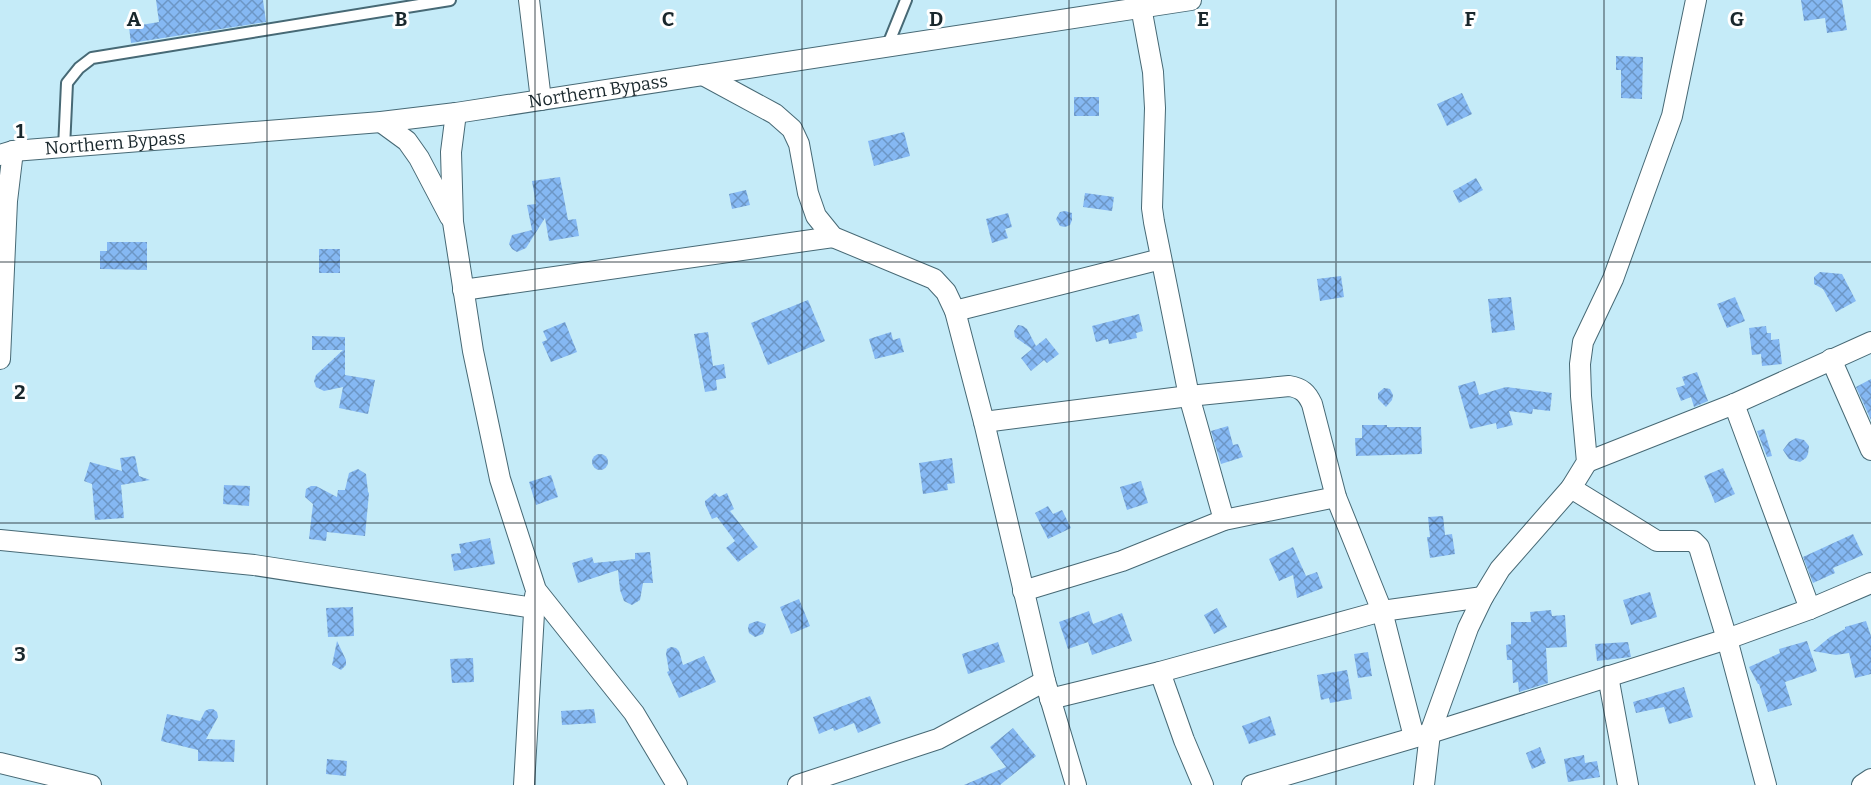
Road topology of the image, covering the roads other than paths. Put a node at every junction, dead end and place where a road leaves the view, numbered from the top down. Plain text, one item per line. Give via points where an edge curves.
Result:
1 (450, 0) edge
2 (530, 0) edge
3 (906, 0) edge
4 (1191, 0) edge
5 (1696, 0) edge
6 (1140, 4) edge
7 (887, 47) junction
8 (703, 75) junction
9 (541, 100) junction
10 (456, 113) junction
11 (381, 122) junction
12 (64, 148) junction
13 (7, 153) edge
14 (453, 222) junction
15 (833, 237) junction
16 (1161, 259) junction
17 (463, 290) junction
18 (955, 311) junction
19 (1871, 342) edge
20 (0, 359) edge
21 (1831, 359) junction
22 (1189, 396) junction
23 (1734, 404) junction
24 (984, 422) junction
25 (1871, 450) edge
26 (1587, 462) junction
27 (1570, 488) junction
28 (1336, 497) junction
29 (1224, 520) junction
30 (0, 540) edge
31 (1871, 583) edge
32 (1023, 591) junction
33 (1483, 597) junction
34 (535, 599) junction
35 (1810, 609) junction
36 (1382, 611) junction
37 (1727, 639) junction
38 (1160, 672) junction
39 (1608, 676) junction
40 (1048, 690) junction
41 (1422, 735) junction
42 (0, 763) edge
43 (1871, 779) edge
44 (91, 785) edge
45 (524, 785) edge
46 (677, 785) edge
47 (798, 785) edge
48 (1076, 785) edge
49 (1203, 785) edge
50 (1252, 785) edge
51 (1424, 785) edge
52 (1628, 785) edge
53 (1767, 785) edge
54 (1862, 785) edge

1 - 12 lane via 92,58 67,83
2 - 9 street
3 - 7 lane
4 - 6 street, Northern Bypass
5 - 26 street via 1672,116 1613,279 1583,342 1581,396
6 - 7 street, Northern Bypass
6 - 16 street via 1153,72 1152,208
7 - 8 street, Northern Bypass
8 - 9 street, Northern Bypass
8 - 15 street via 776,114 792,129 816,216
9 - 10 street, Northern Bypass
10 - 11 street, Northern Bypass
10 - 14 street via 451,152
11 - 12 street, Northern Bypass
11 - 14 street via 407,141
12 - 13 street, Northern Bypass
13 - 20 street
14 - 17 street
15 - 17 street
15 - 18 street via 934,279
16 - 18 street
16 - 22 street
17 - 34 street via 500,479
18 - 24 street
19 - 21 street
21 - 23 street
21 - 25 street
22 - 24 street
22 - 28 street via 1299,388 1312,404
22 - 29 street
23 - 26 street
23 - 35 street
24 - 32 street
26 - 27 street
27 - 33 street via 1500,569
27 - 37 street via 1657,541 1697,543
28 - 29 street
28 - 36 street
29 - 32 street via 1122,561
30 - 34 street
31 - 35 street
32 - 40 street
33 - 36 street
33 - 41 street
34 - 45 street
34 - 46 street via 634,713
35 - 37 street
36 - 38 street
36 - 41 street
37 - 39 street
37 - 53 street
38 - 40 street
38 - 49 street
39 - 41 street
39 - 52 street
40 - 47 street via 938,739
40 - 48 street
41 - 50 street
41 - 51 street
42 - 44 street
43 - 54 street

